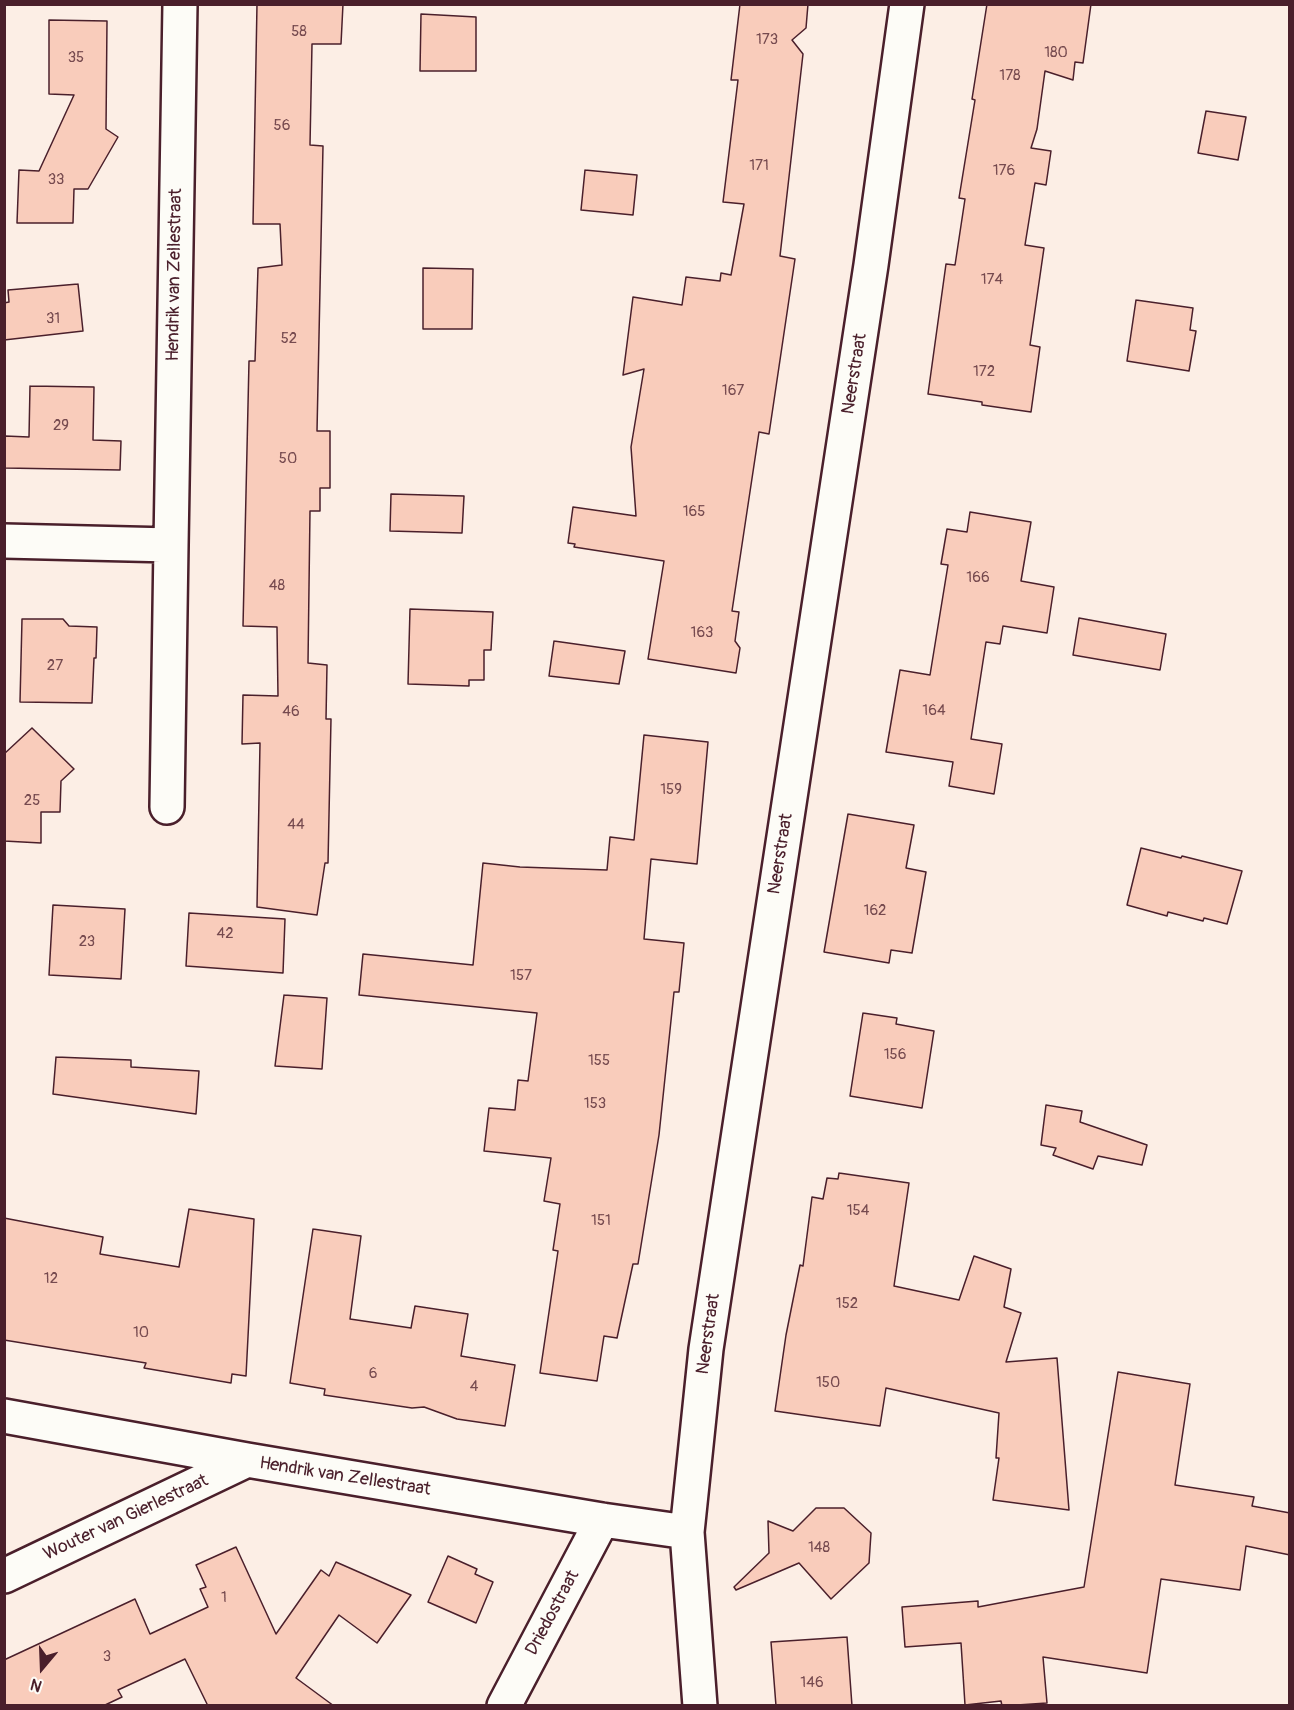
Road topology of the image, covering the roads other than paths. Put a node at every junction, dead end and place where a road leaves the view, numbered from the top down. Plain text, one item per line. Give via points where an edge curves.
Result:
1 (180, 4) edge
2 (907, 4) edge
3 (4, 541) edge
4 (171, 545) junction
5 (166, 807) dead end
6 (4, 1416) edge
7 (247, 1461) junction
8 (602, 1520) junction
9 (687, 1532) junction
10 (4, 1576) edge
11 (504, 1706) edge
12 (700, 1706) edge

1 - 4 street, Hendrik van Zellestraat
2 - 9 street, Neerstraat via 871,266 705,1348
3 - 4 street
4 - 5 street, Hendrik van Zellestraat
6 - 7 street, Hendrik van Zellestraat
7 - 8 street, Hendrik van Zellestraat
7 - 10 street, Wouter van Gierlestraat
8 - 9 street, Hendrik van Zellestraat
8 - 11 street, Driedostraat
9 - 12 street, Neerstraat

